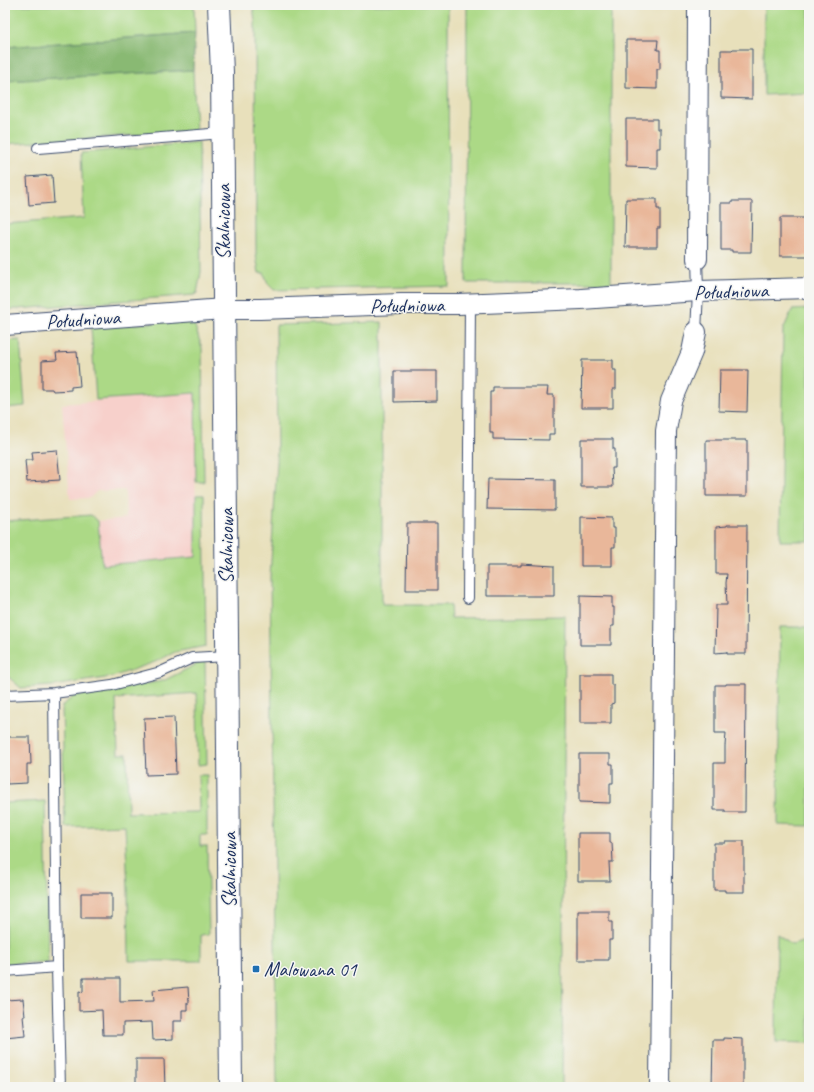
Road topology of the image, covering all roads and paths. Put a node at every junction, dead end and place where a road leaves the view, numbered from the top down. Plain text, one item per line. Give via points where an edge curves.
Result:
1 (219, 5) edge
2 (698, 5) edge
3 (223, 133) junction
4 (38, 148) dead end
5 (697, 259) joint
6 (809, 288) edge
7 (698, 292) junction
8 (470, 303) junction
9 (224, 309) junction
10 (5, 325) edge
11 (696, 332) joint
12 (468, 598) dead end
13 (227, 656) junction
14 (54, 693) junction
15 (5, 695) edge
16 (57, 967) junction
17 (5, 971) edge
18 (60, 1087) edge
19 (231, 1087) edge
20 (660, 1087) edge

1 - 3 street, Skalnicowa
2 - 5 street
3 - 4 lane
3 - 9 street, Skalnicowa
5 - 7 lane
6 - 7 street, Południowa
7 - 8 street, Południowa
7 - 11 lane
8 - 9 street, Południowa
8 - 12 lane
9 - 10 street, Południowa
9 - 13 street, Skalnicowa
11 - 20 street via 692,352 671,401 666,431
13 - 14 lane via 192,658 161,672 112,685
13 - 19 street, Skalnicowa
14 - 15 lane
14 - 16 lane
16 - 17 lane
16 - 18 lane

